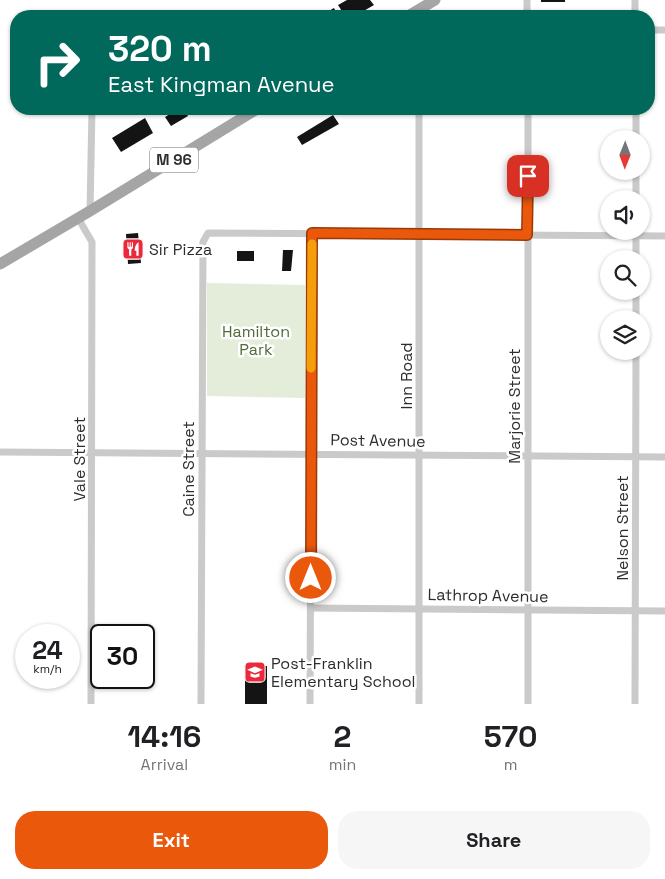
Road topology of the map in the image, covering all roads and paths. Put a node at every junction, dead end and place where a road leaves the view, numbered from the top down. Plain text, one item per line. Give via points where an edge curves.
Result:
1 (435, 0) edge
2 (418, 10) edge
3 (92, 115) edge
4 (247, 115) edge
5 (419, 115) edge
6 (528, 115) edge
7 (636, 115) edge
8 (636, 130) edge
9 (90, 211) junction
10 (78, 218) junction
11 (312, 233) junction
12 (419, 234) junction
13 (600, 234) edge
14 (650, 234) edge
15 (527, 235) junction
16 (665, 236) edge
17 (0, 264) edge
18 (636, 360) edge
19 (0, 452) edge
20 (93, 452) junction
21 (202, 453) junction
22 (311, 454) junction
23 (419, 455) junction
24 (528, 456) junction
25 (636, 457) junction
26 (665, 457) edge
27 (311, 608) junction
28 (420, 608) junction
29 (528, 609) junction
30 (636, 610) junction
31 (665, 611) edge
32 (91, 704) edge
33 (200, 704) edge
34 (310, 704) edge
35 (419, 704) edge
36 (528, 704) edge
37 (635, 704) edge

1 - 2 main road
3 - 9 street
4 - 9 main road, M 96
5 - 12 street, Inn Road
6 - 15 street, Marjorie Street
7 - 8 street
9 - 10 main road, M 96
10 - 17 main road, M 96
10 - 20 street, Vale Street via 92,242
11 - 12 street
11 - 21 street, Caine Street via 212,232 206,235 203,242
11 - 22 street
12 - 15 street
12 - 23 street, Inn Road
13 - 15 street
14 - 16 street
15 - 24 street, Marjorie Street
18 - 25 street, Nelson Street
19 - 20 street, Post Avenue
20 - 21 street, Post Avenue
20 - 32 street, Vale Street
21 - 22 street, Post Avenue
21 - 33 street, Caine Street
22 - 23 street, Post Avenue
22 - 27 street
23 - 24 street, Post Avenue
23 - 28 street, Inn Road
24 - 25 street, Post Avenue
24 - 29 street, Marjorie Street
25 - 26 street, Post Avenue
25 - 30 street, Nelson Street
27 - 28 street, Lathrop Avenue
27 - 34 street
28 - 29 street, Lathrop Avenue
28 - 35 street, Inn Road
29 - 30 street, Lathrop Avenue
29 - 36 street, Marjorie Street
30 - 31 street, Lathrop Avenue
30 - 37 street, Nelson Street

